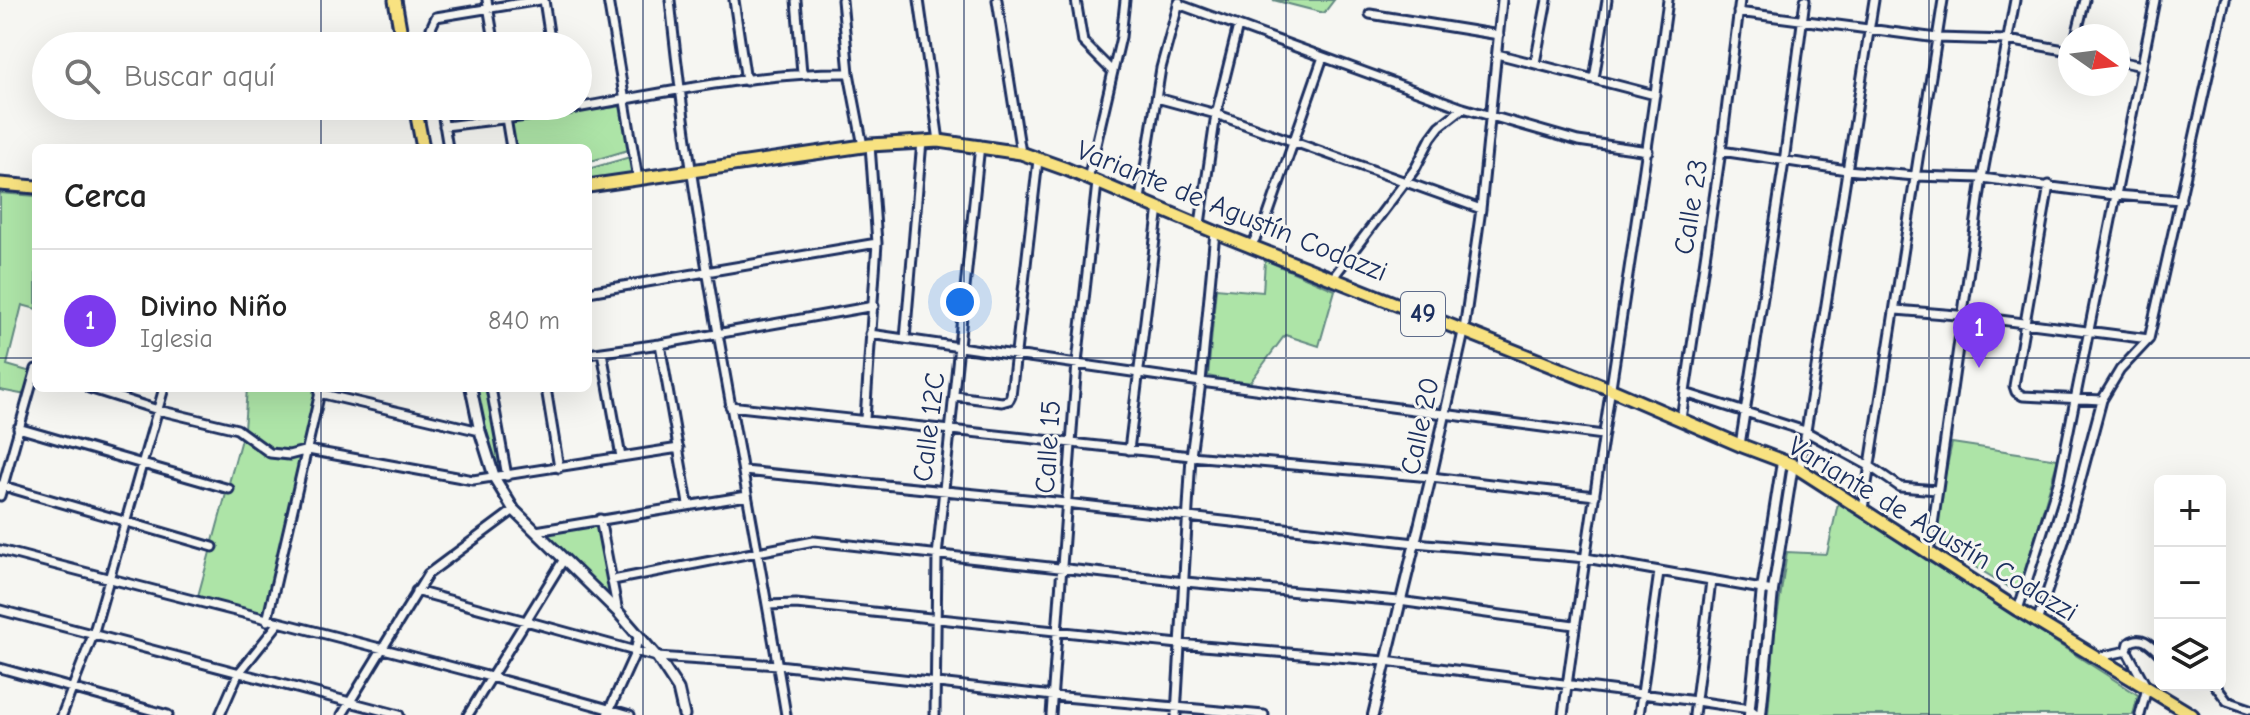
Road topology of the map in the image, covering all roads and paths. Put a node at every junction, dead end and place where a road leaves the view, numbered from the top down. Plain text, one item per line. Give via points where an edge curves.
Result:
1 (395, 0) edge
2 (542, 0) edge
3 (608, 0) edge
4 (670, 0) edge
5 (734, 0) edge
6 (796, 0) edge
7 (842, 0) edge
8 (919, 0) edge
9 (997, 0) edge
10 (1076, 0) edge
11 (1125, 0) edge
12 (1502, 0) edge
13 (1547, 0) edge
14 (1607, 0) edge
15 (1668, 0) edge
16 (1740, 0) edge
17 (1805, 0) edge
18 (1874, 0) edge
19 (1943, 0) edge
20 (2015, 0) edge
21 (2085, 0) edge
22 (2155, 0) edge
23 (2225, 0) edge
24 (1179, 2) edge
25 (488, 4) edge
26 (1738, 12) junction
27 (1370, 14) dead end
28 (1802, 21) junction
29 (2079, 24) edge
30 (1238, 26) junction
31 (1869, 30) junction
32 (401, 32) edge
33 (431, 32) edge
34 (493, 32) edge
35 (548, 32) edge
36 (1499, 35) junction
37 (1937, 38) junction
38 (2008, 40) junction
39 (2058, 49) edge
40 (1497, 54) junction
41 (1323, 57) junction
42 (1535, 63) junction
43 (2130, 64) edge
44 (2142, 66) junction
45 (1112, 71) junction
46 (802, 73) junction
47 (849, 73) junction
48 (1594, 79) junction
49 (746, 81) junction
50 (679, 90) junction
51 (1655, 95) junction
52 (1157, 98) junction
53 (625, 100) junction
54 (592, 104) edge
55 (1463, 108) junction
56 (1216, 114) junction
57 (1490, 116) junction
58 (418, 120) edge
59 (443, 120) edge
60 (490, 120) edge
61 (506, 120) edge
62 (444, 126) junction
63 (922, 141) junction
64 (939, 141) junction
65 (1292, 143) junction
66 (422, 144) edge
67 (447, 144) edge
68 (510, 144) edge
69 (980, 145) junction
70 (867, 146) junction
71 (1648, 151) junction
72 (1721, 151) junction
73 (1021, 153) junction
74 (1038, 160) junction
75 (1784, 162) junction
76 (1847, 170) junction
77 (691, 171) junction
78 (1915, 176) junction
79 (1982, 178) junction
80 (638, 179) junction
81 (1092, 181) junction
82 (1406, 181) junction
83 (0, 184) edge
84 (592, 185) edge
85 (2049, 185) junction
86 (32, 187) edge
87 (2114, 195) junction
88 (1140, 199) junction
89 (2181, 200) junction
90 (1159, 207) junction
91 (1481, 209) junction
92 (1200, 224) junction
93 (1215, 232) junction
94 (877, 243) junction
95 (1251, 246) junction
96 (708, 272) junction
97 (1332, 279) junction
98 (592, 291) edge
99 (874, 306) junction
100 (1896, 310) junction
101 (1963, 315) junction
102 (2026, 323) junction
103 (1464, 330) junction
104 (2088, 331) junction
105 (717, 334) junction
106 (870, 334) junction
107 (905, 339) junction
108 (2149, 339) junction
109 (660, 344) junction
110 (960, 348) junction
111 (602, 352) junction
112 (592, 353) edge
113 (1017, 356) junction
114 (1077, 363) junction
115 (1140, 372) junction
116 (1201, 382) junction
117 (32, 383) edge
118 (1610, 389) junction
119 (102, 392) edge
120 (163, 392) edge
121 (320, 392) edge
122 (324, 392) edge
123 (472, 392) edge
124 (492, 392) edge
125 (547, 392) edge
126 (1685, 393) junction
127 (955, 396) junction
128 (2076, 398) junction
129 (2102, 400) junction
130 (730, 406) junction
131 (158, 410) junction
132 (1746, 413) junction
133 (1444, 415) junction
134 (865, 419) junction
135 (1681, 419) junction
136 (18, 428) junction
137 (480, 431) junction
138 (950, 431) junction
139 (1805, 431) junction
140 (1603, 435) junction
141 (1070, 443) junction
142 (1740, 445) junction
143 (679, 448) junction
144 (308, 450) junction
145 (1129, 450) junction
146 (1191, 456) junction
147 (621, 457) junction
148 (143, 464) junction
149 (1792, 465) junction
150 (1871, 467) junction
151 (559, 468) junction
152 (744, 471) junction
153 (507, 476) junction
154 (1431, 477) junction
155 (495, 479) junction
156 (2, 486) edge
157 (229, 489) dead end
158 (1937, 490) junction
159 (943, 492) junction
160 (0, 496) edge
161 (747, 496) junction
162 (1595, 496) junction
163 (1066, 503) junction
164 (688, 504) junction
165 (1863, 509) junction
166 (514, 510) junction
167 (600, 519) junction
168 (1188, 519) junction
169 (127, 522) junction
170 (536, 531) junction
171 (1415, 543) junction
172 (213, 547) dead end
173 (0, 550) edge
174 (756, 552) junction
175 (1929, 553) junction
176 (937, 556) junction
177 (1586, 558) junction
178 (564, 559) junction
179 (1063, 568) junction
180 (1659, 572) junction
181 (110, 579) junction
182 (613, 580) junction
183 (1711, 581) junction
184 (1185, 582) junction
185 (1762, 589) junction
186 (416, 591) junction
187 (1773, 591) junction
188 (1399, 601) junction
189 (767, 605) junction
190 (0, 610) edge
191 (2018, 610) junction
192 (618, 612) junction
193 (934, 618) junction
194 (525, 620) junction
195 (267, 621) junction
196 (2037, 622) junction
197 (278, 624) junction
198 (1574, 625) junction
199 (1057, 631) junction
200 (93, 635) junction
201 (638, 637) junction
202 (1179, 644) junction
203 (382, 647) junction
204 (2154, 648) edge
205 (2127, 651) junction
206 (635, 653) junction
207 (657, 657) junction
208 (2097, 657) junction
209 (1385, 661) junction
210 (778, 665) junction
211 (0, 668) edge
212 (238, 674) junction
213 (491, 675) junction
214 (935, 683) junction
215 (1568, 684) junction
216 (2147, 688) junction
217 (74, 689) junction
218 (2220, 691) edge
219 (1053, 696) junction
220 (1641, 696) junction
221 (1696, 701) junction
222 (349, 703) junction
223 (2250, 709) edge
224 (1176, 710) edge
225 (609, 712) edge
226 (1750, 712) edge
227 (62, 715) edge
228 (168, 715) edge
229 (220, 715) edge
230 (342, 715) edge
231 (399, 715) edge
232 (468, 715) edge
233 (630, 715) edge
234 (684, 715) edge
235 (786, 715) edge
236 (935, 715) edge
237 (1051, 715) edge
238 (1264, 715) edge
239 (1373, 715) edge
240 (1563, 715) edge
241 (1639, 715) edge
242 (1694, 715) edge
243 (1760, 715) edge
244 (2140, 715) edge
245 (2192, 715) edge

1 - 32 main road
2 - 25 street
2 - 35 street
3 - 53 street
4 - 50 street
5 - 49 street
6 - 46 street
7 - 47 street
8 - 64 street
9 - 73 street
10 - 45 street via 1083,42
11 - 45 street, Calle 15
12 - 36 street, Calle 20
13 - 42 street
14 - 48 street
15 - 51 street
16 - 26 street, Calle 23
17 - 28 street
18 - 31 street
19 - 37 street
20 - 38 street
21 - 29 street
22 - 44 street
23 - 89 street
24 - 30 street
24 - 52 street
25 - 33 street via 436,17
25 - 34 street
26 - 28 street
26 - 72 street, Calle 23
27 - 36 street
28 - 31 street
28 - 75 street
30 - 41 street
30 - 56 street
31 - 37 street
31 - 76 street
36 - 40 street, Calle 20
37 - 38 street
37 - 78 street
38 - 39 street
38 - 79 street
40 - 42 street
40 - 57 street, Calle 20
41 - 55 street
41 - 65 street
42 - 48 street
43 - 44 street
44 - 87 street
45 - 81 street, Calle 15
46 - 47 street
46 - 49 street
47 - 70 street
48 - 51 street
49 - 50 street
50 - 53 street
50 - 77 street
51 - 71 street
52 - 56 street
52 - 88 street
53 - 54 street
53 - 80 street
55 - 57 street
55 - 82 street via 1440,126
56 - 65 street
56 - 92 street
57 - 71 street via 1578,141
57 - 91 street, Calle 20
58 - 66 main road
59 - 62 street
60 - 62 street
61 - 68 street
62 - 67 street
63 - 64 main road, Variante de Agustín Codazzi / 49
63 - 70 main road, Variante de Agustín Codazzi / 49
63 - 107 street
64 - 69 main road, Variante de Agustín Codazzi / 49
65 - 82 street
65 - 95 street via 1267,218
69 - 73 main road, Variante de Agustín Codazzi / 49
69 - 110 street, Calle 12C
70 - 77 main road, Variante de Agustín Codazzi / 49
70 - 94 street
71 - 118 street
72 - 75 street
72 - 126 street, Calle 23
73 - 74 main road, Variante de Agustín Codazzi / 49
74 - 81 main road, Variante de Agustín Codazzi / 49
74 - 113 street
75 - 76 street
75 - 132 street
76 - 78 street
76 - 139 street
77 - 80 main road, Variante de Agustín Codazzi / 49
77 - 96 street
78 - 79 street
78 - 100 street
79 - 85 street
79 - 101 street
80 - 84 main road, Variante de Agustín Codazzi / 49
81 - 88 main road, Variante de Agustín Codazzi / 49
81 - 114 street, Calle 15
82 - 91 street
82 - 97 street
83 - 86 main road
85 - 87 street
85 - 102 street
87 - 89 street
87 - 104 street
88 - 90 main road, Variante de Agustín Codazzi / 49
89 - 108 street
90 - 92 main road, Variante de Agustín Codazzi / 49
90 - 115 street
91 - 103 street, Calle 20
92 - 93 main road, Variante de Agustín Codazzi / 49
93 - 95 main road, Variante de Agustín Codazzi / 49
93 - 116 street
94 - 96 street
94 - 99 street
95 - 97 main road, Variante de Agustín Codazzi / 49
96 - 98 street
96 - 105 street
97 - 103 main road, Variante de Agustín Codazzi / 49
99 - 105 street
99 - 106 street
100 - 101 street
100 - 150 street
101 - 102 street
101 - 158 street
102 - 104 street
102 - 128 street via 2016,392
103 - 118 main road, Variante de Agustín Codazzi / 49
103 - 133 street, Calle 20
104 - 108 street
104 - 128 street
105 - 109 street
105 - 130 street
106 - 107 street
106 - 134 street
107 - 110 street
108 - 129 street via 2120,370
109 - 111 street
109 - 143 street
110 - 113 street
110 - 127 street, Calle 12C
111 - 112 street
111 - 147 street
113 - 114 street
113 - 127 street via 1009,400
114 - 115 street
114 - 141 street, Calle 15
115 - 116 street
115 - 145 street
116 - 133 street
116 - 146 street
117 - 136 street
118 - 135 main road, Variante de Agustín Codazzi / 49
118 - 140 street
119 - 131 street
120 - 131 street
121 - 144 street
122 - 137 street
123 - 137 main road
124 - 153 street
125 - 151 street
126 - 132 street
126 - 135 street, Calle 23
127 - 138 street, Calle 12C
128 - 129 street
128 - 191 street via 2059,480
129 - 196 street
130 - 134 street
130 - 152 street
131 - 144 street via 237,429 270,453
131 - 148 street
132 - 139 street
132 - 142 street
133 - 140 street
133 - 154 street, Calle 20
134 - 138 street
135 - 142 main road, Variante de Agustín Codazzi / 49
136 - 148 street
136 - 156 street
137 - 155 main road
138 - 141 street
138 - 159 street, Calle 12C
139 - 149 street
139 - 150 street
140 - 162 street
141 - 145 street
141 - 163 street, Calle 15
142 - 149 main road, Variante de Agustín Codazzi / 49
143 - 147 street
143 - 164 street
144 - 155 street via 473,480
144 - 195 street
145 - 146 street
146 - 154 street
146 - 168 street
147 - 151 street
148 - 157 street
148 - 169 street
149 - 165 main road, Variante de Agustín Codazzi / 49
149 - 185 street
149 - 187 street
150 - 158 street via 1900,487
150 - 165 street
151 - 153 street
152 - 159 street
152 - 161 street
153 - 155 street
154 - 162 street
154 - 171 street, Calle 20
155 - 166 main road
156 - 160 street
156 - 169 street
158 - 175 street
159 - 163 street
159 - 176 street, Calle 12C
161 - 164 street
161 - 174 street
162 - 177 street
163 - 168 street
163 - 179 street, Calle 15
164 - 167 street
165 - 175 main road, Variante de Agustín Codazzi / 49
166 - 170 main road
166 - 186 street via 428,574
167 - 170 street
167 - 182 street
168 - 171 street
168 - 184 street
169 - 172 street
169 - 181 street
170 - 178 main road
171 - 177 street
171 - 188 street, Calle 20
173 - 181 street
174 - 176 street via 814,541
174 - 182 street
174 - 189 street
175 - 191 main road, Variante de Agustín Codazzi / 49
176 - 179 street
176 - 193 street, Calle 12C
177 - 180 street
177 - 198 street
178 - 192 main road
178 - 194 street
179 - 184 street
179 - 199 street, Calle 15
180 - 183 street
180 - 220 street
181 - 195 street
181 - 200 street
182 - 192 street
183 - 185 street
183 - 221 street
184 - 188 street
184 - 202 street
185 - 187 street
185 - 226 street
186 - 194 street
186 - 203 street
187 - 243 street
188 - 198 street
188 - 209 street, Calle 20
189 - 193 street
189 - 210 street
190 - 200 street
191 - 196 main road, Variante de Agustín Codazzi / 49
192 - 201 main road
193 - 199 street
193 - 214 street, Calle 12C
194 - 206 street
194 - 213 street
195 - 197 street
196 - 208 main road, Variante de Agustín Codazzi / 49
197 - 203 street
197 - 212 street
198 - 215 street
199 - 202 street
199 - 219 street, Calle 15
200 - 212 street
200 - 217 street
201 - 206 street
201 - 207 main road
202 - 209 street
202 - 224 street
203 - 213 street
203 - 222 street
204 - 205 street via 2138,639
205 - 208 street
205 - 216 street
206 - 207 street
206 - 225 street
207 - 210 street
207 - 234 main road via 678,689
208 - 216 main road, Variante de Agustín Codazzi / 49
209 - 215 street
209 - 239 street, Calle 20
210 - 214 street
210 - 235 street
211 - 217 street
212 - 222 street
212 - 229 street
213 - 225 street
213 - 232 street
214 - 219 street
214 - 236 street, Calle 12C
215 - 220 street
215 - 240 street
216 - 244 street
216 - 245 main road, Variante de Agustín Codazzi / 49
217 - 227 street
217 - 228 street
218 - 223 street via 2227,701
219 - 224 street
219 - 237 street, Calle 15
220 - 221 street
220 - 241 street
221 - 226 street
221 - 242 street
222 - 230 street
222 - 231 street
224 - 238 street
225 - 233 street
226 - 243 street

